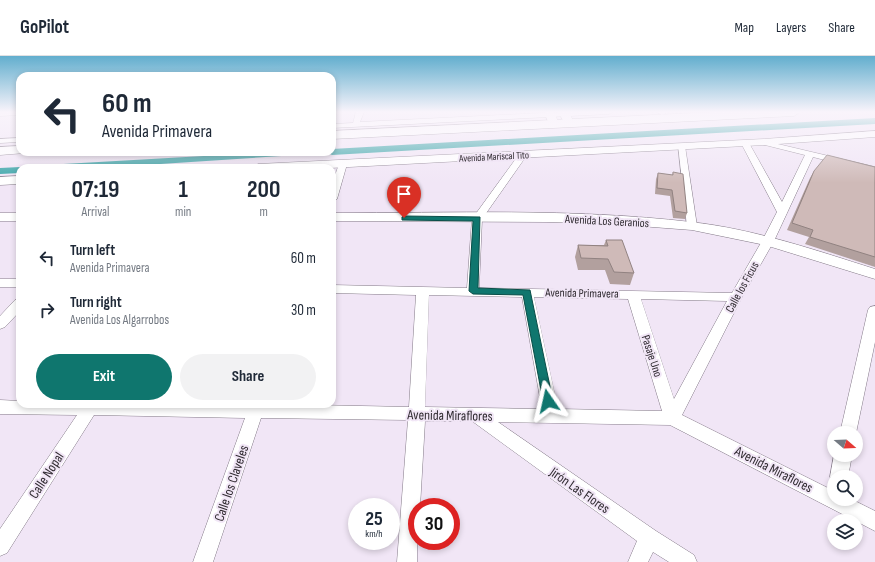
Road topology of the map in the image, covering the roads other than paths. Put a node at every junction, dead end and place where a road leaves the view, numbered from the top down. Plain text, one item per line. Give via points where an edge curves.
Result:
1 (853, 136) edge
2 (16, 140) edge
3 (0, 141) edge
4 (764, 142) junction
5 (745, 143) junction
6 (0, 144) edge
7 (16, 144) edge
8 (681, 146) junction
9 (16, 150) edge
10 (0, 151) edge
11 (810, 154) junction
12 (523, 155) junction
13 (336, 164) edge
14 (343, 164) junction
15 (875, 170) edge
16 (16, 180) edge
17 (0, 181) edge
18 (336, 186) edge
19 (782, 212) junction
20 (0, 217) edge
21 (16, 217) edge
22 (336, 218) edge
23 (477, 219) junction
24 (692, 226) junction
25 (768, 240) junction
26 (875, 274) edge
27 (0, 283) edge
28 (16, 283) edge
29 (336, 289) edge
30 (422, 290) junction
31 (473, 291) junction
32 (527, 292) junction
33 (632, 294) junction
34 (736, 297) junction
35 (16, 307) edge
36 (875, 310) edge
37 (0, 324) edge
38 (0, 407) edge
39 (16, 407) edge
40 (90, 408) edge
41 (257, 408) edge
42 (417, 414) junction
43 (475, 415) junction
44 (551, 416) junction
45 (672, 418) junction
46 (850, 426) edge
47 (827, 496) edge
48 (847, 506) edge
49 (875, 521) edge
50 (649, 538) junction
51 (0, 546) edge
52 (203, 562) edge
53 (407, 562) edge
54 (638, 562) edge
55 (687, 562) edge

1 - 4 street, Avenida Mariscal Tito
2 - 3 street
4 - 5 street, Avenida Mariscal Tito
4 - 11 street
5 - 8 street, Avenida Mariscal Tito
5 - 19 street
6 - 7 highway
8 - 12 street, Avenida Mariscal Tito
8 - 24 street
9 - 10 highway
11 - 15 street
11 - 19 street, Calle los Ficus
12 - 14 street, Avenida Mariscal Tito
12 - 23 street
13 - 14 street, Avenida Mariscal Tito
14 - 18 street
16 - 17 street
19 - 25 street, Calle los Ficus
20 - 21 street
22 - 23 street, Avenida Los Geranios
23 - 24 street, Avenida Los Geranios via 613,220
23 - 31 street
24 - 25 street, Avenida Los Geranios
25 - 26 street, Avenida Los Geranios
25 - 34 street, Calle los Ficus
27 - 28 street
29 - 30 street, Avenida Primavera
30 - 31 street, Avenida Primavera
30 - 42 street
31 - 32 street, Avenida Primavera
32 - 33 street, Avenida Primavera
32 - 44 street
33 - 34 street, Avenida Primavera
33 - 45 street, Pasaje Uno
34 - 45 street, Calle los Ficus
35 - 37 street
36 - 46 street
38 - 39 street, Avenida Miraflores
40 - 51 street, Calle Nopal
41 - 42 street, Avenida Miraflores
41 - 52 street, Calle los Claveles
42 - 43 street, Avenida Miraflores
42 - 53 street
43 - 44 street, Avenida Miraflores
43 - 50 street, Jirón Las Flores
44 - 45 street, Avenida Miraflores
45 - 47 street, Avenida Miraflores
48 - 49 street, Avenida Miraflores
50 - 54 street
50 - 55 street, Jirón Las Flores

